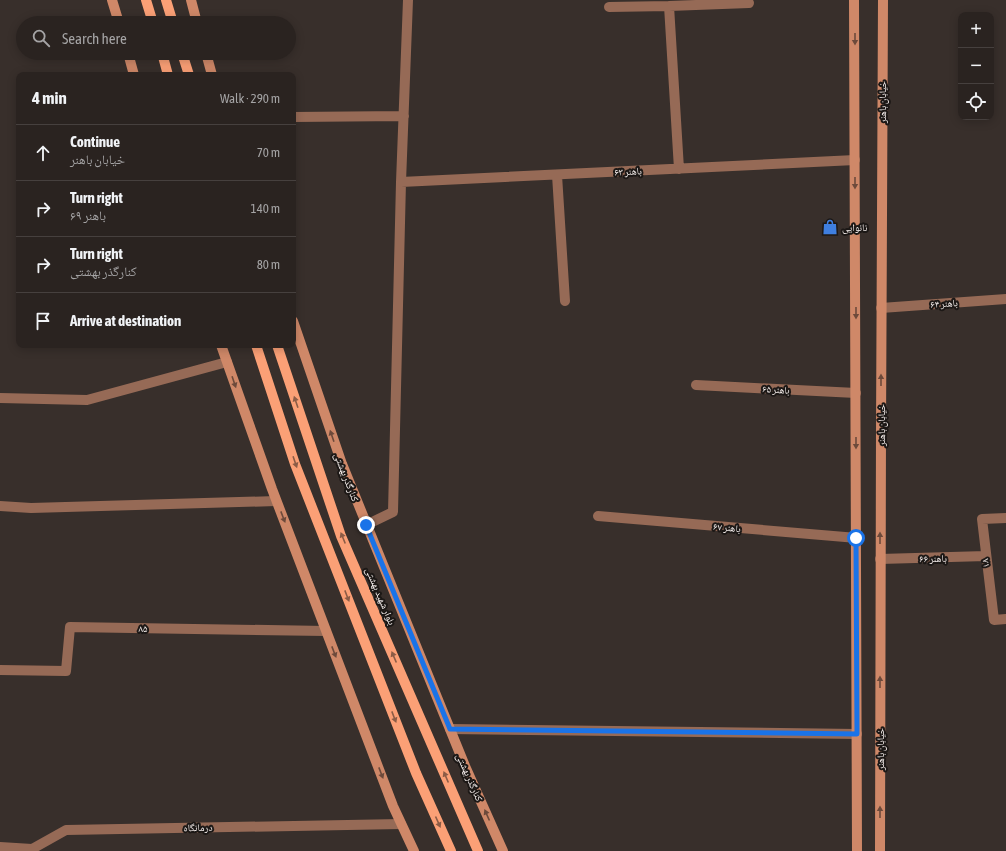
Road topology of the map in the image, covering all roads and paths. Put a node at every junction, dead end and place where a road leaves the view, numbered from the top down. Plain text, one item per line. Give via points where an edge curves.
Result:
1 (112, 0) edge
2 (146, 0) edge
3 (166, 0) edge
4 (191, 0) edge
5 (408, 0) edge
6 (854, 0) edge
7 (882, 0) edge
8 (749, 3) dead end
9 (609, 6) dead end
10 (670, 6) junction
11 (117, 16) edge
12 (151, 16) edge
13 (171, 16) edge
14 (195, 16) edge
15 (130, 60) edge
16 (164, 60) edge
17 (184, 60) edge
18 (208, 60) edge
19 (133, 72) edge
20 (167, 72) edge
21 (188, 72) edge
22 (211, 72) edge
23 (404, 116) junction
24 (296, 117) edge
25 (855, 160) junction
26 (679, 169) junction
27 (557, 175) junction
28 (401, 182) junction
29 (1006, 299) edge
30 (565, 301) dead end
31 (881, 308) junction
32 (296, 330) edge
33 (222, 348) edge
34 (257, 348) edge
35 (279, 348) edge
36 (227, 362) junction
37 (696, 385) dead end
38 (856, 393) junction
39 (0, 398) edge
40 (276, 502) junction
41 (0, 506) edge
42 (598, 516) dead end
43 (1006, 518) edge
44 (366, 525) junction
45 (856, 538) junction
46 (986, 556) junction
47 (880, 559) junction
48 (1006, 619) edge
49 (326, 631) junction
50 (0, 670) edge
51 (450, 729) junction
52 (857, 734) junction
53 (401, 824) junction
54 (0, 847) edge
55 (414, 851) edge
56 (451, 851) edge
57 (478, 851) edge
58 (503, 851) edge
59 (858, 851) edge
60 (880, 851) edge

1 - 11 main road
2 - 12 main road
3 - 13 main road
4 - 14 main road
5 - 23 street
6 -> 25 main road
7 - 31 main road, خیابان باهنر
8 - 10 street
9 - 10 street
10 - 26 street
15 - 19 main road
16 - 20 main road
17 - 21 main road
18 - 22 main road
23 - 24 street
23 - 28 street
25 - 26 street, باهنر ۶۳
25 -> 38 main road
26 - 27 street, باهنر ۶۳
27 - 28 street, باهنر ۶۳
27 - 30 street
28 - 44 street via 393,512
29 - 31 street, باهنر ۶۴
47 -> 31 main road, خیابان باهنر
44 -> 32 main road, کنارگذر بهشتی via 342,464
33 - 36 main road
34 -> 56 main road via 298,472 416,773
57 -> 35 main road, بلوار شهید بهشتی via 341,536
36 - 39 street via 87,400
36 -> 40 main road
37 - 38 street, باهنر ۶۵
38 -> 45 main road
40 - 41 street via 31,508
40 -> 49 main road
42 - 45 street, باهنر ۶۷
43 - 46 street, ۷۱ via 982,519
44 - 51 main road, کنارگذر بهشتی
45 - 52 main road
46 - 47 street, باهنر ۶۶
46 - 48 street, ۷۱ via 994,620
60 -> 47 main road, خیابان باهنر
49 - 50 street, ۸۵ via 70,627 66,671
49 -> 53 main road
51 - 52 street
58 -> 51 main road, کنارگذر بهشتی
52 - 59 main road
53 - 54 street, درمانگاه via 66,830 32,849
53 - 55 main road

